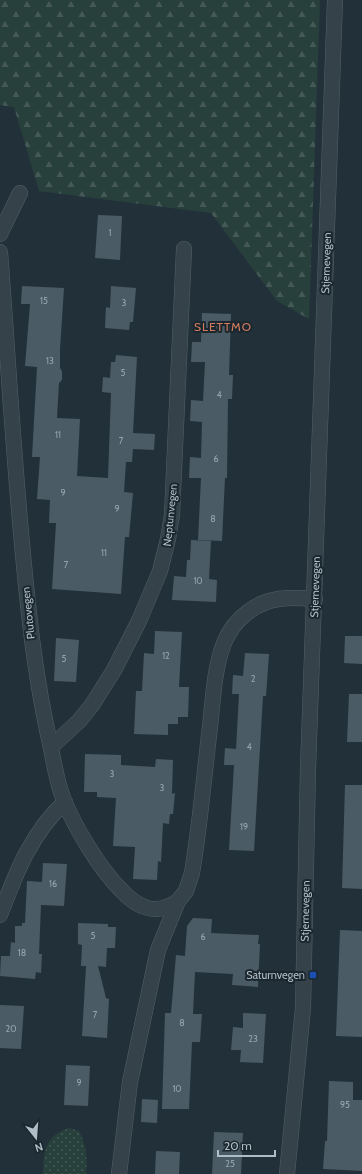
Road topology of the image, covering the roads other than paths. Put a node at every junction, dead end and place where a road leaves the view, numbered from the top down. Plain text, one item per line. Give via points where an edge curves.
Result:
1 (335, 0) edge
2 (20, 193) dead end
3 (0, 234) edge
4 (184, 249) dead end
5 (0, 252) edge
6 (314, 598) junction
7 (51, 747) junction
8 (65, 802) junction
9 (178, 901) junction
10 (0, 915) edge
11 (119, 1174) edge
12 (287, 1174) edge

1 - 6 street, Stjernevegen
2 - 3 street
4 - 7 street, Neptunvegen via 172,514 165,555 139,621 104,688 79,721
5 - 7 street, Plutovegen via 21,550 36,677
6 - 9 street via 286,597 258,605 237,622 225,642 220,656 213,702 192,873 186,890
6 - 12 street, Stjernevegen via 303,1008
7 - 8 street, Plutovegen
8 - 9 street, Plutovegen via 98,862 130,899 141,906 155,909
8 - 10 street via 35,836 15,875
9 - 11 street via 158,950 130,1082

